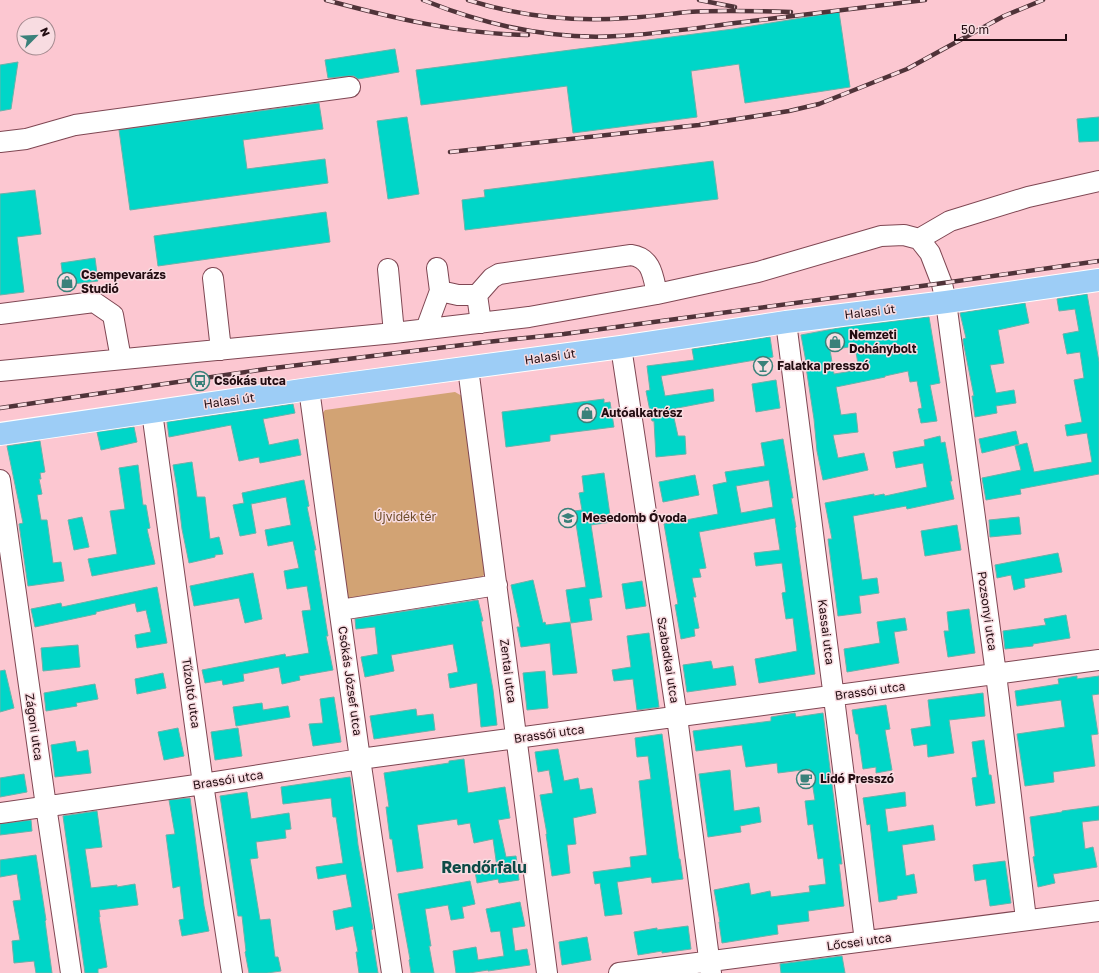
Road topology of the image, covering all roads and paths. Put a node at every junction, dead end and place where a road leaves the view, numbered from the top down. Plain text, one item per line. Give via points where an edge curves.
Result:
1 (350, 87) dead end
2 (0, 142) edge
3 (1099, 180) edge
4 (919, 239) junction
5 (437, 268) dead end
6 (388, 269) dead end
7 (213, 278) dead end
8 (1099, 280) edge
9 (440, 292) junction
10 (657, 294) junction
11 (477, 295) junction
12 (946, 302) junction
13 (0, 314) edge
14 (786, 322) junction
15 (481, 323) junction
16 (426, 329) junction
17 (394, 333) junction
18 (621, 348) junction
19 (221, 350) junction
20 (121, 359) junction
21 (468, 368) junction
22 (0, 371) edge
23 (309, 389) junction
24 (152, 412) junction
25 (0, 434) edge
26 (0, 480) edge
27 (497, 585) junction
28 (340, 610) junction
29 (1099, 660) edge
30 (996, 674) junction
31 (834, 696) junction
32 (677, 717) junction
33 (517, 738) junction
34 (360, 759) junction
35 (203, 784) junction
36 (46, 806) junction
37 (0, 813) edge
38 (1099, 910) edge
39 (1026, 919) junction
40 (865, 941) junction
41 (710, 967) edge
42 (71, 973) edge
43 (232, 973) edge
44 (392, 973) edge
45 (547, 973) edge
46 (619, 973) edge

1 - 2 street via 75,125 26,139
3 - 4 street via 1028,197 950,221
4 - 10 street via 904,234 881,236 758,272
4 - 12 street, Pozsonyi utca via 930,253
5 - 9 street
6 - 17 street
7 - 19 street
8 - 12 main road, Halasi út
9 - 11 street
9 - 16 street
10 - 11 street via 647,264 643,258 631,255 499,274
10 - 15 street
11 - 15 street
12 - 14 main road, Halasi út
12 - 30 street, Pozsonyi utca
13 - 20 street via 94,302 113,315
14 - 18 main road, Halasi út
14 - 31 street, Kassai utca
15 - 16 street
16 - 17 street
17 - 19 street
18 - 21 main road, Halasi út
18 - 32 street, Szabadkai utca
19 - 20 street
20 - 22 street
21 - 23 main road, Halasi út
21 - 27 street, Zentai utca
23 - 24 main road, Halasi út
23 - 28 street, Csókás József utca
24 - 25 main road, Halasi út
24 - 35 street, Tűzoltó utca
26 - 36 street, Zágoni utca
27 - 28 street
27 - 33 street, Zentai utca
28 - 34 street, Csókás József utca
29 - 30 street, Brassói utca
30 - 31 street, Brassói utca
30 - 39 street, Pozsonyi utca
31 - 32 street, Brassói utca
31 - 40 street, Kassai utca
32 - 33 street, Brassói utca
32 - 41 street, Szabadkai utca
33 - 34 street, Brassói utca
33 - 45 street, Zentai utca
34 - 35 street, Brassói utca
34 - 44 street, Csókás József utca
35 - 36 street, Brassói utca
35 - 43 street, Tűzoltó utca
36 - 37 street, Brassói utca
36 - 42 street, Zágoni utca
38 - 39 street, Lőcsei utca
39 - 40 street, Lőcsei utca
40 - 41 street, Lőcsei utca
41 - 46 street, Lőcsei utca

